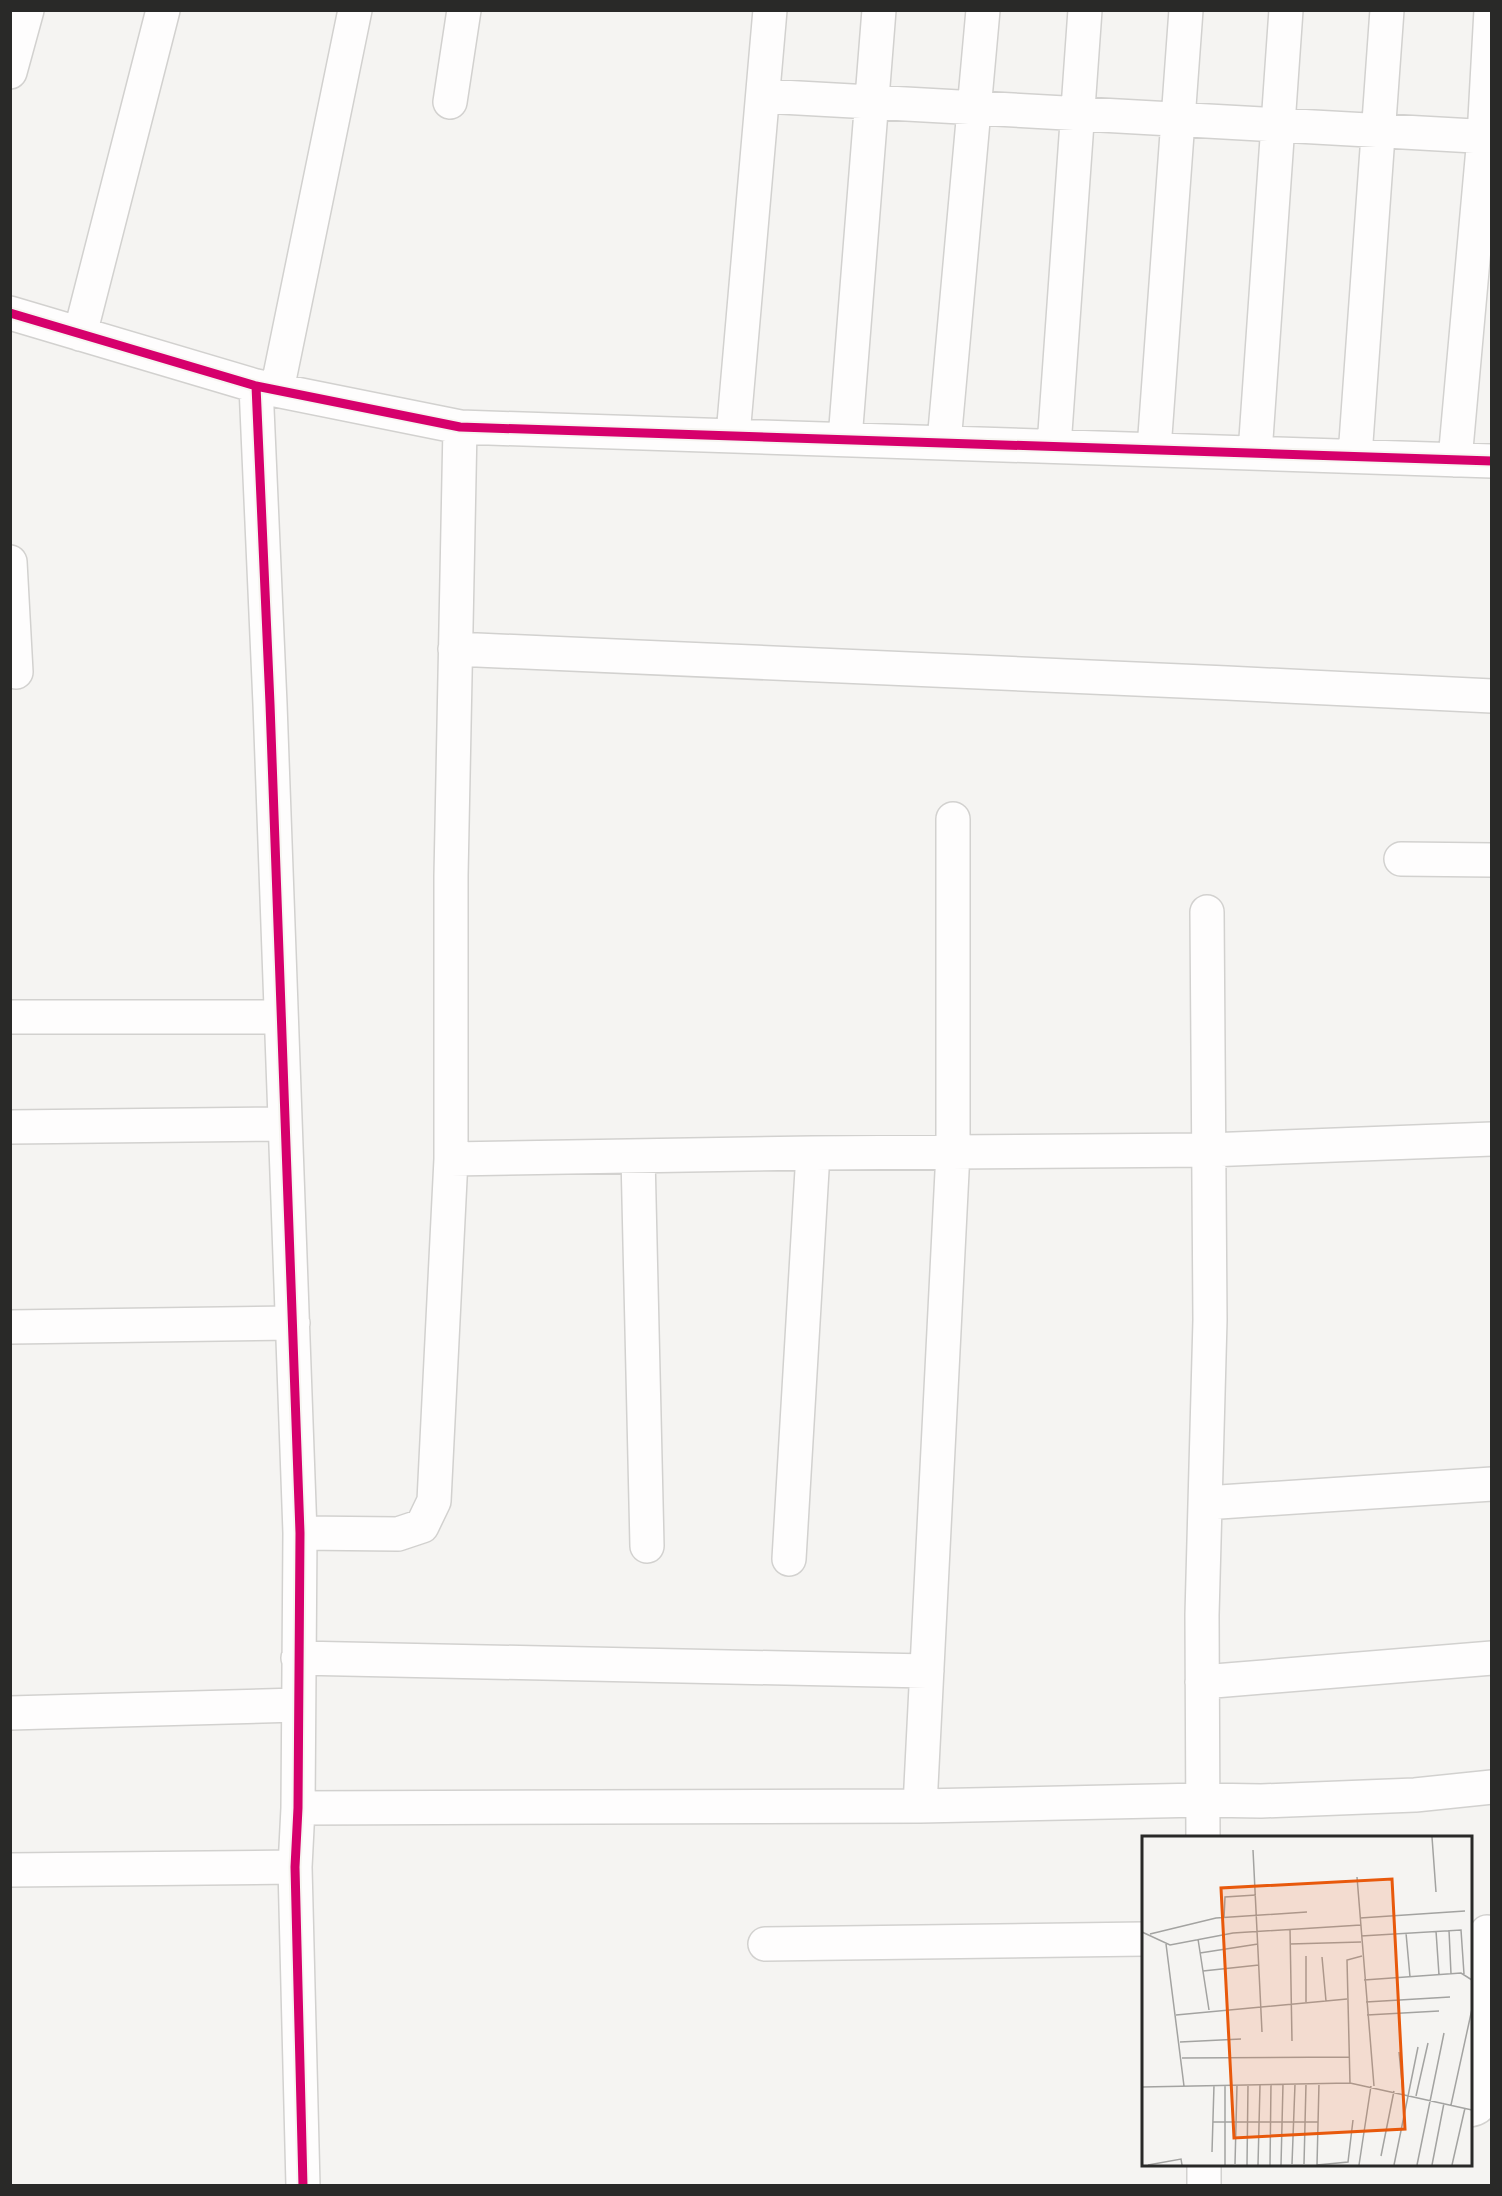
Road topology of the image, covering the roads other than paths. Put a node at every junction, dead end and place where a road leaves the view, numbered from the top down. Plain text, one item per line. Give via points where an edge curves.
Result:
1 (27, 10) edge
2 (163, 10) edge
3 (355, 10) edge
4 (464, 10) edge
5 (770, 10) edge
6 (879, 10) edge
7 (983, 10) edge
8 (1085, 10) edge
9 (1186, 10) edge
10 (1286, 10) edge
11 (1387, 10) edge
12 (1491, 10) edge
13 (10, 72) edge
14 (763, 96) junction
15 (450, 102) dead end
16 (872, 102) junction
17 (974, 108) junction
18 (1077, 114) junction
19 (1179, 120) junction
20 (1277, 125) junction
21 (1378, 131) junction
22 (1488, 137) edge
23 (10, 313) edge
24 (81, 334) junction
25 (266, 388) junction
26 (460, 427) junction
27 (733, 435) junction
28 (845, 439) junction
29 (944, 442) junction
30 (1054, 446) junction
31 (1154, 449) junction
32 (1255, 453) junction
33 (1355, 456) junction
34 (1455, 460) junction
35 (1491, 461) edge
36 (10, 562) edge
37 (455, 649) junction
38 (16, 672) dead end
39 (1491, 696) edge
40 (953, 819) dead end
41 (1401, 860) dead end
42 (1491, 860) edge
43 (1207, 912) dead end
44 (10, 1017) edge
45 (281, 1017) junction
46 (285, 1124) junction
47 (10, 1126) edge
48 (1491, 1139) edge
49 (1208, 1150) junction
50 (953, 1152) junction
51 (813, 1153) junction
52 (638, 1156) junction
53 (451, 1159) junction
54 (293, 1323) junction
55 (10, 1327) edge
56 (1491, 1484) edge
57 (1205, 1503) junction
58 (300, 1533) junction
59 (647, 1546) dead end
60 (789, 1559) dead end
61 (298, 1658) junction
62 (1491, 1658) edge
63 (927, 1671) junction
64 (1202, 1682) junction
65 (297, 1706) junction
66 (10, 1713) edge
67 (1491, 1787) edge
68 (1202, 1800) junction
69 (920, 1806) junction
70 (298, 1808) junction
71 (1203, 1836) edge
72 (295, 1867) junction
73 (10, 1870) edge
74 (1483, 1933) edge
75 (1142, 1939) edge
76 (765, 1944) dead end
77 (1472, 2110) edge
78 (1204, 2166) edge
79 (303, 2186) edge
80 (1204, 2186) edge

1 - 13 street
2 - 24 street
3 - 25 street
4 - 15 street
5 - 14 street
6 - 16 street
7 - 17 street
8 - 18 street
9 - 19 street
10 - 20 street
11 - 21 street
12 - 22 street
14 - 16 street
14 - 27 street
16 - 17 street
16 - 28 street
17 - 18 street
17 - 29 street
18 - 19 street
18 - 30 street
19 - 20 street
19 - 31 street
20 - 21 street
20 - 32 street
21 - 22 street
21 - 33 street
22 - 34 street
23 - 24 street
24 - 25 street
25 - 26 street
25 - 45 street
26 - 27 street
26 - 37 street
27 - 28 street
28 - 29 street
29 - 30 street
30 - 31 street
31 - 32 street
32 - 33 street
33 - 34 street
34 - 35 street
36 - 38 street
37 - 39 street
37 - 53 street
40 - 50 street
41 - 42 street
43 - 49 street
44 - 45 street
45 - 46 street
46 - 47 street
46 - 54 street
48 - 49 street
49 - 50 street
49 - 57 street via 1210,1320
50 - 51 street
50 - 63 street
51 - 52 street
51 - 60 street
52 - 53 street
52 - 59 street
53 - 58 street via 434,1501 422,1526 398,1534
54 - 55 street
54 - 58 street
56 - 57 street
57 - 64 street
58 - 61 street
61 - 63 street
61 - 65 street
62 - 64 street
63 - 69 street
64 - 68 street
65 - 66 street
65 - 70 street
67 - 68 street via 1415,1795
68 - 69 street
68 - 71 street
69 - 70 street
70 - 72 street
72 - 73 street
72 - 79 street
74 - 77 street via 1489,2084 1485,2099
75 - 76 street
78 - 80 street

